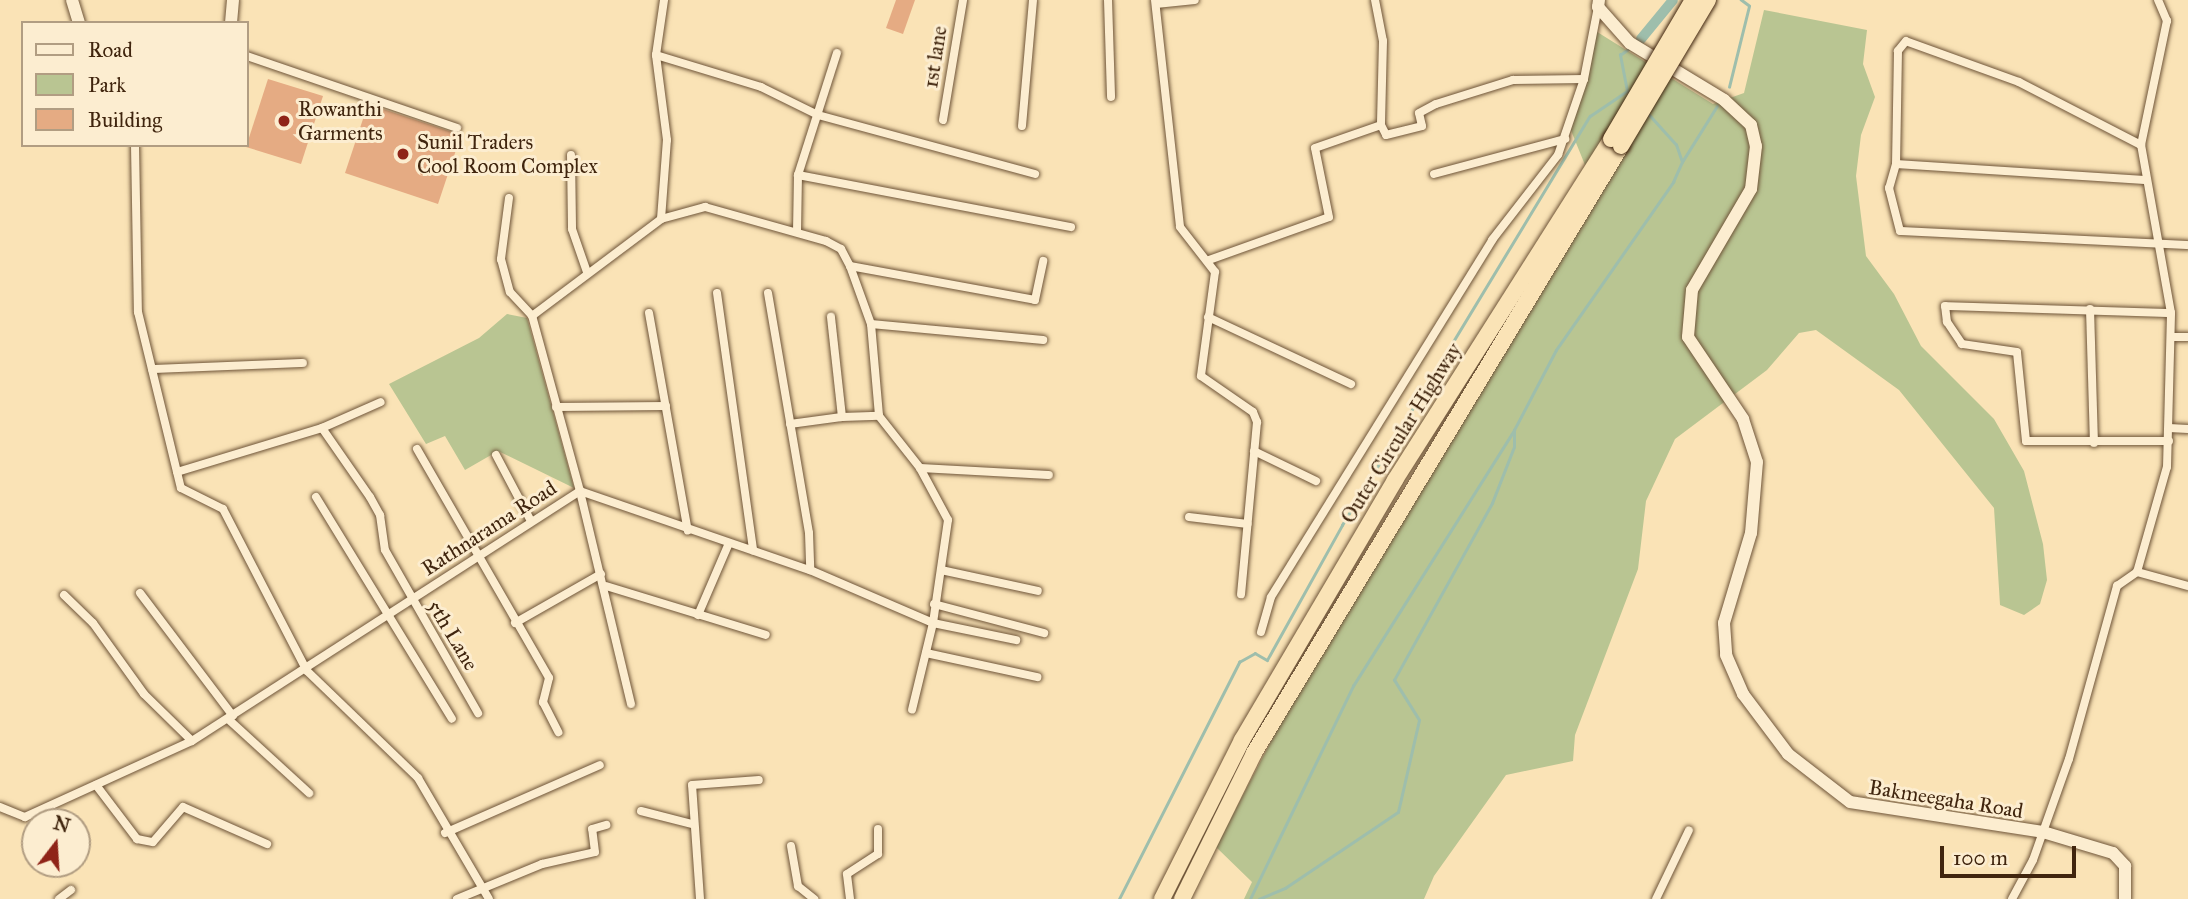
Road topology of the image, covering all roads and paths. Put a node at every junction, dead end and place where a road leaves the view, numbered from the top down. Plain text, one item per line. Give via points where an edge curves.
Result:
1 (72, 0) edge
2 (233, 0) edge
3 (664, 0) edge
4 (962, 0) edge
5 (1033, 0) edge
6 (1108, 0) edge
7 (1195, 0) edge
8 (1375, 0) edge
9 (1693, 0) edge
10 (1708, 0) edge
11 (2158, 0) edge
12 (1156, 2) edge
13 (1599, 4) edge
14 (78, 21) edge
15 (231, 21) edge
16 (838, 53) dead end
17 (656, 55) junction
18 (248, 56) edge
19 (1584, 79) junction
20 (1111, 97) dead end
21 (818, 115) junction
22 (943, 121) dead end
23 (1381, 125) junction
24 (1022, 126) dead end
25 (457, 128) dead end
26 (1565, 139) junction
27 (1616, 143) junction
28 (2141, 145) junction
29 (135, 147) edge
30 (571, 155) dead end
31 (1896, 164) junction
32 (1035, 174) dead end
33 (1434, 174) dead end
34 (798, 176) junction
35 (2144, 180) junction
36 (509, 198) dead end
37 (661, 219) junction
38 (1071, 227) dead end
39 (797, 232) junction
40 (2188, 245) edge
41 (2162, 246) junction
42 (1209, 260) junction
43 (1043, 261) dead end
44 (850, 266) junction
45 (587, 272) junction
46 (717, 293) dead end
47 (768, 293) dead end
48 (2090, 309) junction
49 (649, 313) dead end
50 (2171, 313) junction
51 (532, 316) junction
52 (831, 317) dead end
53 (1208, 317) junction
54 (871, 324) junction
55 (2172, 337) junction
56 (2188, 337) edge
57 (1042, 340) dead end
58 (303, 363) dead end
59 (152, 369) junction
60 (1351, 384) dead end
61 (381, 402) dead end
62 (666, 406) junction
63 (556, 407) junction
64 (879, 416) junction
65 (842, 417) junction
66 (790, 424) junction
67 (322, 428) junction
68 (2169, 428) junction
69 (2188, 429) edge
70 (2169, 441) junction
71 (2094, 443) junction
72 (417, 449) dead end
73 (1254, 451) junction
74 (496, 455) dead end
75 (920, 468) junction
76 (177, 472) junction
77 (1049, 475) dead end
78 (1316, 481) dead end
79 (580, 491) junction
80 (316, 497) dead end
81 (1189, 517) dead end
82 (531, 522) junction
83 (1248, 524) junction
84 (688, 531) junction
85 (729, 543) junction
86 (753, 551) junction
87 (475, 557) junction
88 (810, 570) junction
89 (941, 570) junction
90 (2137, 572) junction
91 (601, 574) junction
92 (606, 586) junction
93 (2188, 586) edge
94 (1038, 591) dead end
95 (140, 593) dead end
96 (1241, 594) dead end
97 (64, 595) dead end
98 (411, 599) junction
99 (934, 604) junction
100 (386, 615) junction
101 (698, 615) junction
102 (515, 623) junction
103 (933, 624) junction
104 (1261, 632) dead end
105 (1044, 633) dead end
106 (766, 635) dead end
107 (1016, 640) dead end
108 (926, 653) junction
109 (307, 671) junction
110 (1037, 677) dead end
111 (631, 704) dead end
112 (912, 710) dead end
113 (478, 713) dead end
114 (231, 718) junction
115 (452, 719) dead end
116 (558, 732) dead end
117 (192, 741) junction
118 (600, 765) dead end
119 (759, 780) dead end
120 (96, 785) junction
121 (309, 793) dead end
122 (0, 807) edge
123 (642, 811) dead end
124 (692, 824) junction
125 (606, 825) dead end
126 (878, 829) dead end
127 (1689, 830) dead end
128 (2043, 832) junction
129 (445, 833) junction
130 (267, 844) dead end
131 (791, 846) dead end
132 (480, 887) junction
133 (71, 890) dead end
134 (60, 899) edge
135 (457, 899) edge
136 (489, 899) edge
137 (700, 899) edge
138 (814, 899) edge
139 (850, 899) edge
140 (1162, 899) edge
141 (1182, 899) edge
142 (1656, 899) edge
143 (2012, 899) edge
144 (2124, 899) edge

1 - 14 street
2 - 15 street
3 - 17 street
4 - 22 street, 1st lane
5 - 24 street
6 - 20 street
7 - 12 street
8 - 23 street via 1383,41
9 - 27 highway, Outer Circular Highway, bridge
10 - 27 highway, Outer Circular Highway, bridge
11 - 28 street via 2167,20
12 - 42 street via 1180,227
13 - 19 street
13 - 128 street, Bakmeegaha Road via 1630,43 1724,100 1751,125 1756,146 1751,189 1692,290 1688,316 1688,337 1743,419 1757,462 1751,533 1724,623 1732,674 1788,754 1850,802
16 - 21 street
17 - 21 street via 761,87
17 - 37 street via 667,140
18 - 25 street
19 - 23 street via 1513,80 1419,113 1422,126 1398,136 1386,135
19 - 26 street
21 - 32 street
21 - 34 street
23 - 42 street via 1315,148 1329,217
26 - 33 street
26 - 104 street via 1492,240 1422,352 1271,597
27 - 140 highway, Outer Circular Highway via 1374,516 1242,740
27 - 141 highway, Outer Circular Highway via 1254,753
28 - 31 street via 2019,82 1906,41 1898,51
28 - 35 street
29 - 59 street via 138,312
30 - 45 street via 572,229
31 - 35 street
31 - 41 street via 1889,188 1900,231
34 - 38 street
34 - 39 street
35 - 41 street
36 - 51 street via 501,259 510,292
37 - 39 street via 705,207
37 - 45 street
39 - 44 street via 841,249
40 - 41 street
41 - 50 street
42 - 53 street via 1215,272
43 - 44 street via 1035,300
44 - 54 street
45 - 51 street
46 - 86 street
47 - 66 street
48 - 50 street
48 - 71 street
48 - 71 street via 1945,306 1947,322 1962,344 2017,352 2026,441
49 - 62 street
50 - 55 street
51 - 63 street, Rathnarama Road
52 - 65 street
53 - 60 street
53 - 73 street via 1201,376 1253,412
54 - 57 street
54 - 64 street
55 - 56 street
55 - 68 street
58 - 59 street
59 - 76 street
61 - 67 street
62 - 63 street
62 - 84 street
63 - 79 street, Rathnarama Road
64 - 65 street
64 - 75 street
65 - 66 street
66 - 88 street
67 - 76 street
67 - 98 street, 5th Lane via 380,515 385,550
68 - 69 street
68 - 70 street
70 - 71 street
70 - 90 street via 2155,517
72 - 87 street
73 - 78 street
73 - 83 street
74 - 82 street
75 - 77 street
75 - 89 street via 948,520
76 - 109 street via 181,488 223,509
79 - 82 street, Rathnarama Road
79 - 84 street
79 - 91 street
80 - 100 street
81 - 83 street
82 - 87 street, Rathnarama Road
83 - 96 street
84 - 85 street
85 - 86 street
85 - 101 street
86 - 88 street
87 - 98 street, Rathnarama Road
87 - 102 street
88 - 103 street
89 - 94 street
89 - 99 street
90 - 93 street
90 - 128 street via 2117,586
91 - 92 street
91 - 102 street
92 - 101 street
92 - 111 street
95 - 114 street
97 - 117 street via 93,623 144,694
98 - 100 street, Rathnarama Road
98 - 113 street, 5th Lane
99 - 103 street
99 - 105 street
100 - 109 street, Rathnarama Road
100 - 115 street
101 - 106 street
102 - 116 street via 549,678 543,702
103 - 107 street
103 - 108 street
108 - 110 street
108 - 112 street
109 - 114 street, Rathnarama Road
109 - 129 street via 418,778
114 - 117 street, Rathnarama Road
114 - 121 street
117 - 120 street, Rathnarama Road
118 - 129 street
119 - 124 street via 692,785
120 - 122 street, Rathnarama Road via 25,817
120 - 130 street via 137,839 153,842 183,807
123 - 124 street
124 - 137 street
125 - 132 street via 592,829 595,852 542,864
126 - 139 street via 878,854 847,874
127 - 142 street
128 - 143 street
128 - 144 street, Bakmeegaha Road via 2113,852 2125,866
129 - 132 street
131 - 138 street via 798,886
132 - 135 street
132 - 136 street
133 - 134 street

